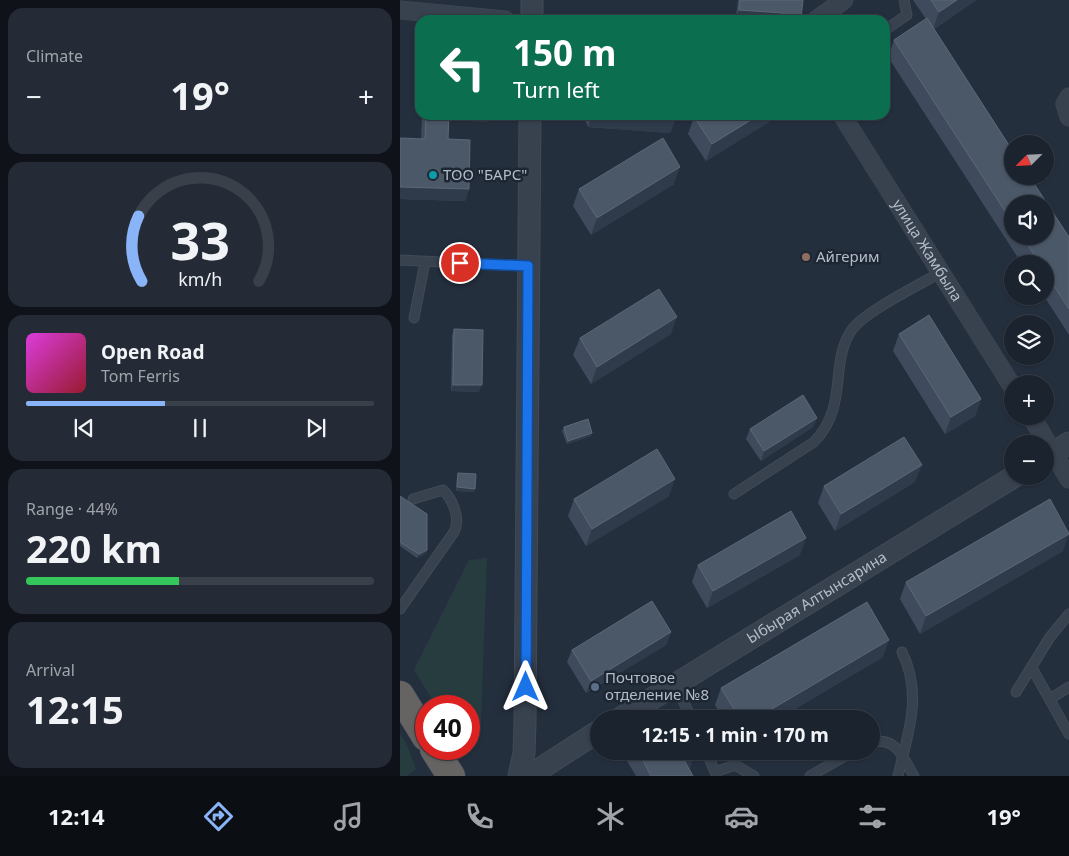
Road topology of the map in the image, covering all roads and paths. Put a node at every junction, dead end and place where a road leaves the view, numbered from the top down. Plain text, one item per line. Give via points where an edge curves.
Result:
1 (532, 0) edge
2 (844, 0) edge
3 (904, 0) edge
4 (400, 10) edge
5 (452, 15) edge
6 (532, 15) edge
7 (823, 15) edge
8 (890, 27) edge
9 (1069, 97) edge
10 (1069, 117) edge
11 (530, 120) edge
12 (845, 120) edge
13 (400, 260) edge
14 (425, 262) junction
15 (528, 266) junction
16 (942, 272) junction
17 (414, 318) dead end
18 (1005, 375) edge
19 (1037, 425) edge
20 (1056, 451) edge
21 (1069, 479) edge
22 (1004, 483) edge
23 (734, 494) dead end
24 (413, 499) dead end
25 (400, 609) edge
26 (1069, 614) edge
27 (902, 652) dead end
28 (1032, 668) junction
29 (675, 685) junction
30 (1069, 687) edge
31 (1016, 692) dead end
32 (400, 695) edge
33 (1050, 699) junction
34 (634, 710) edge
35 (688, 710) edge
36 (415, 719) edge
37 (1069, 734) edge
38 (590, 737) edge
39 (880, 741) edge
40 (902, 757) junction
41 (441, 760) edge
42 (708, 760) edge
43 (838, 760) edge
44 (712, 774) edge
45 (451, 776) edge
46 (519, 776) edge
47 (529, 776) edge
48 (754, 776) edge
49 (810, 776) edge
50 (898, 776) edge
51 (914, 776) edge

1 - 6 street
2 - 7 street
3 - 8 lane via 907,15
4 - 5 street
9 - 10 street via 1065,104
11 - 15 street
12 - 16 street, улица Жамбыла
13 - 14 lane
14 - 15 lane
14 - 17 lane
15 - 46 street via 525,732
16 - 18 street, улица Жамбыла
16 - 23 lane via 855,326 846,343 834,412 826,429 814,442
19 - 20 street
20 - 21 street
22 - 29 street, Ыбырая Алтынсарина
24 - 25 lane via 443,490 450,500 457,523
26 - 28 lane via 1050,637
27 - 40 lane via 908,664 914,700
28 - 31 lane
28 - 33 lane
29 - 34 street, Ыбырая Алтынсарина
29 - 35 lane
30 - 33 lane
32 - 36 highway
33 - 37 lane
38 - 47 street
39 - 40 lane via 890,742
40 - 50 lane
40 - 51 lane
41 - 45 highway
42 - 44 lane
43 - 49 lane
44 - 48 lane via 735,765

